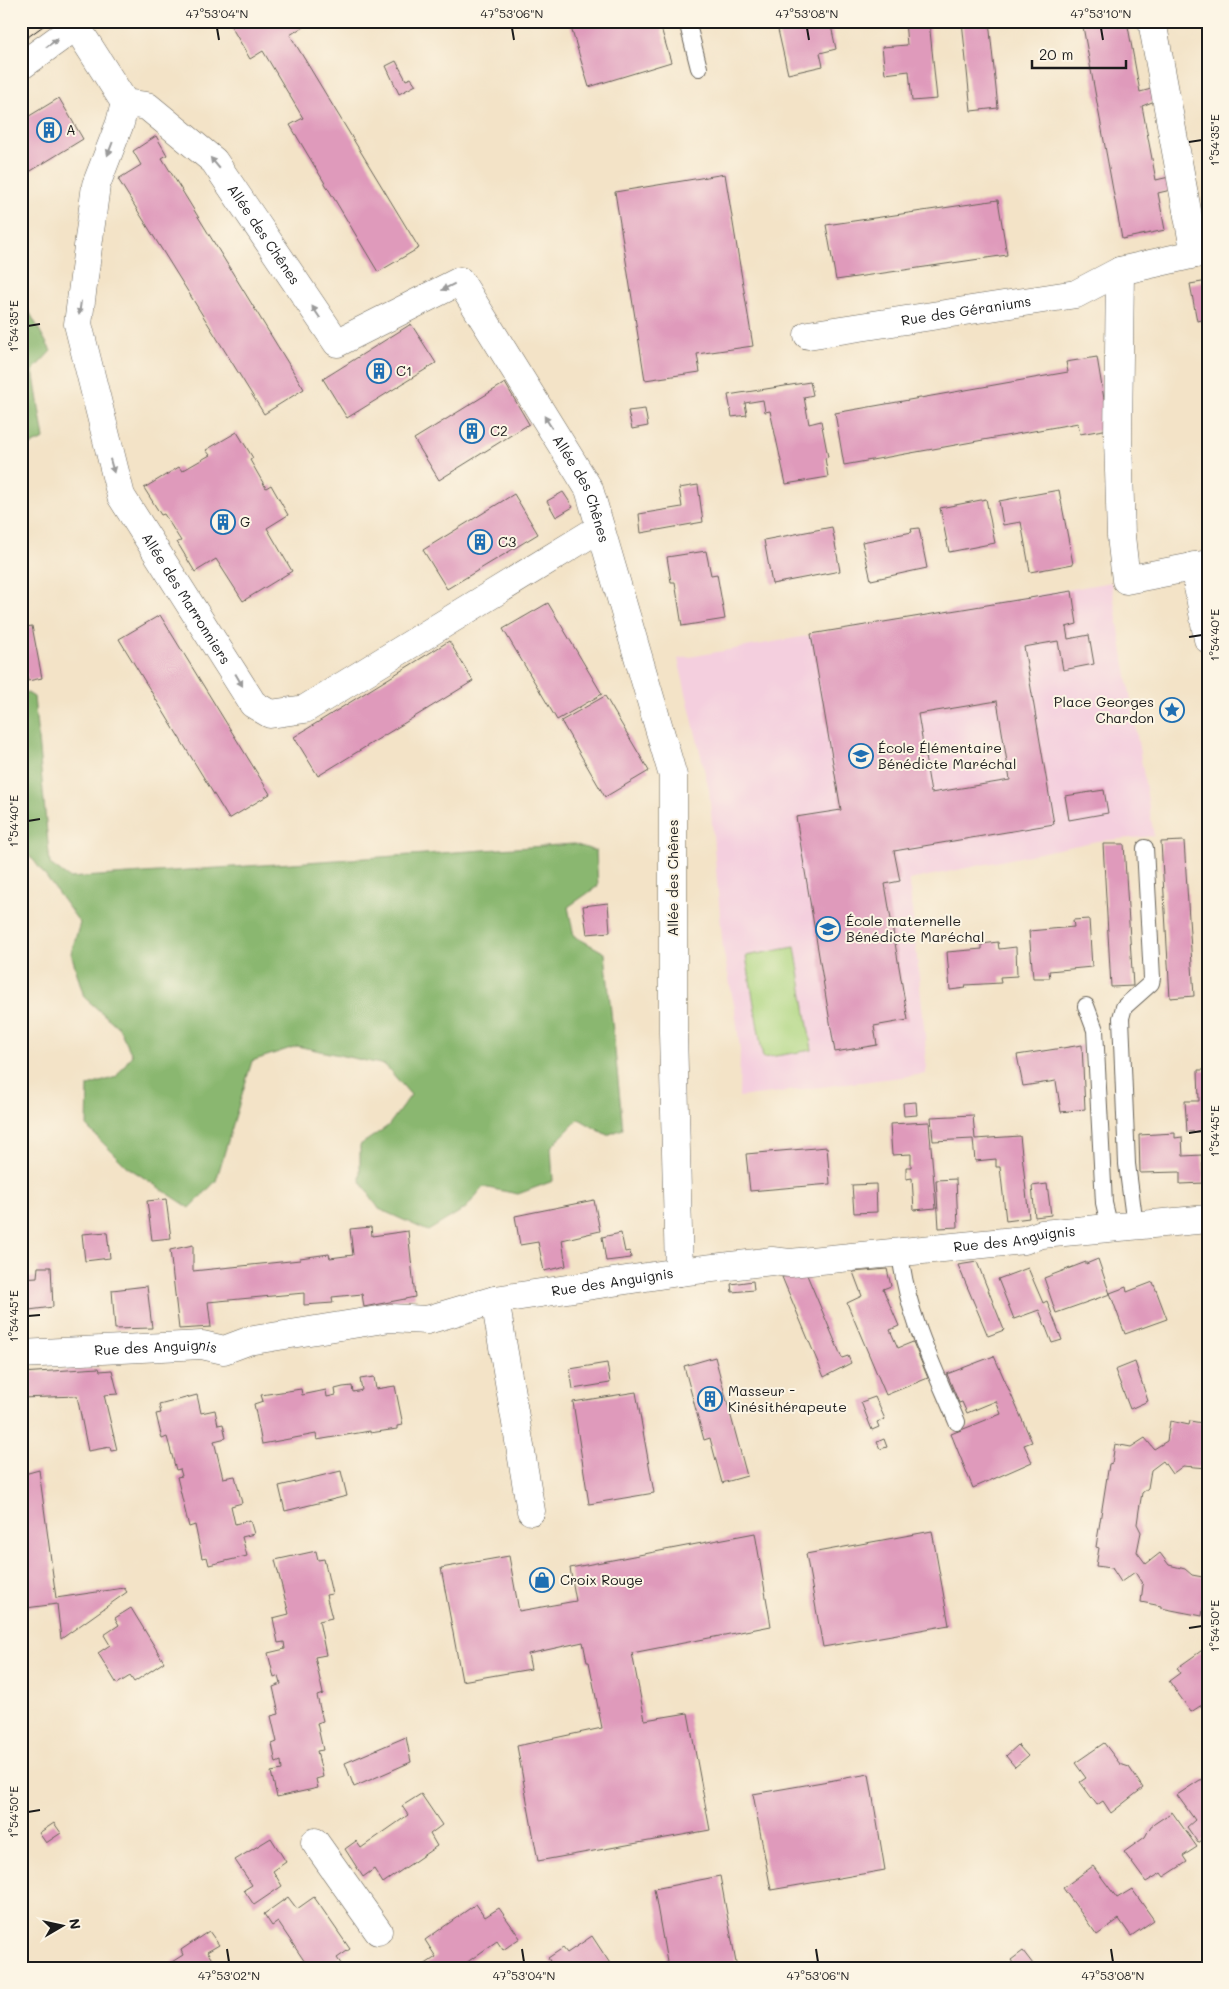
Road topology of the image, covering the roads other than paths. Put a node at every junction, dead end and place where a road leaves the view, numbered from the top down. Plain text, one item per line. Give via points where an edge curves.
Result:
1 (687, 21) edge
2 (1152, 21) edge
3 (80, 24) edge
4 (21, 66) edge
5 (699, 68) dead end
6 (125, 103) junction
7 (1201, 252) edge
8 (1120, 271) junction
9 (808, 335) dead end
10 (600, 528) junction
11 (1201, 565) edge
12 (1208, 639) edge
13 (1145, 848) dead end
14 (1086, 1006) dead end
15 (1208, 1219) edge
16 (1123, 1227) junction
17 (900, 1252) junction
18 (679, 1272) junction
19 (494, 1300) junction
20 (21, 1354) edge
21 (957, 1422) dead end
22 (531, 1512) dead end
23 (315, 1842) dead end
24 (378, 1931) dead end

1 - 5 lane
2 - 7 street
4 -> 3 street
3 - 6 street
10 -> 6 street, Allée des Chênes via 589,489 460,281 337,343 214,161 147,106
6 -> 10 street, Allée des Marronniers via 96,185 78,324 121,496 253,704 270,714 305,709
7 - 8 street, Rue des Géraniums
8 - 9 street, Rue des Géraniums via 1076,294
8 - 11 street via 1118,438 1121,536 1126,580
10 - 18 street, Allée des Chênes via 673,776 673,1032
11 - 12 street
13 - 16 lane via 1152,978 1151,983 1124,1007 1121,1018 1127,1164
14 - 16 lane via 1095,1030 1104,1203
15 - 16 street, Rue des Anguignis
16 - 17 street, Rue des Anguignis
17 - 18 street, Rue des Anguignis via 790,1263 772,1261
17 - 21 lane via 903,1276 924,1347
18 - 19 street, Rue des Anguignis
19 - 20 street, Rue des Anguignis via 427,1320 390,1318 248,1341 224,1350 202,1345
19 - 22 street
23 - 24 street

